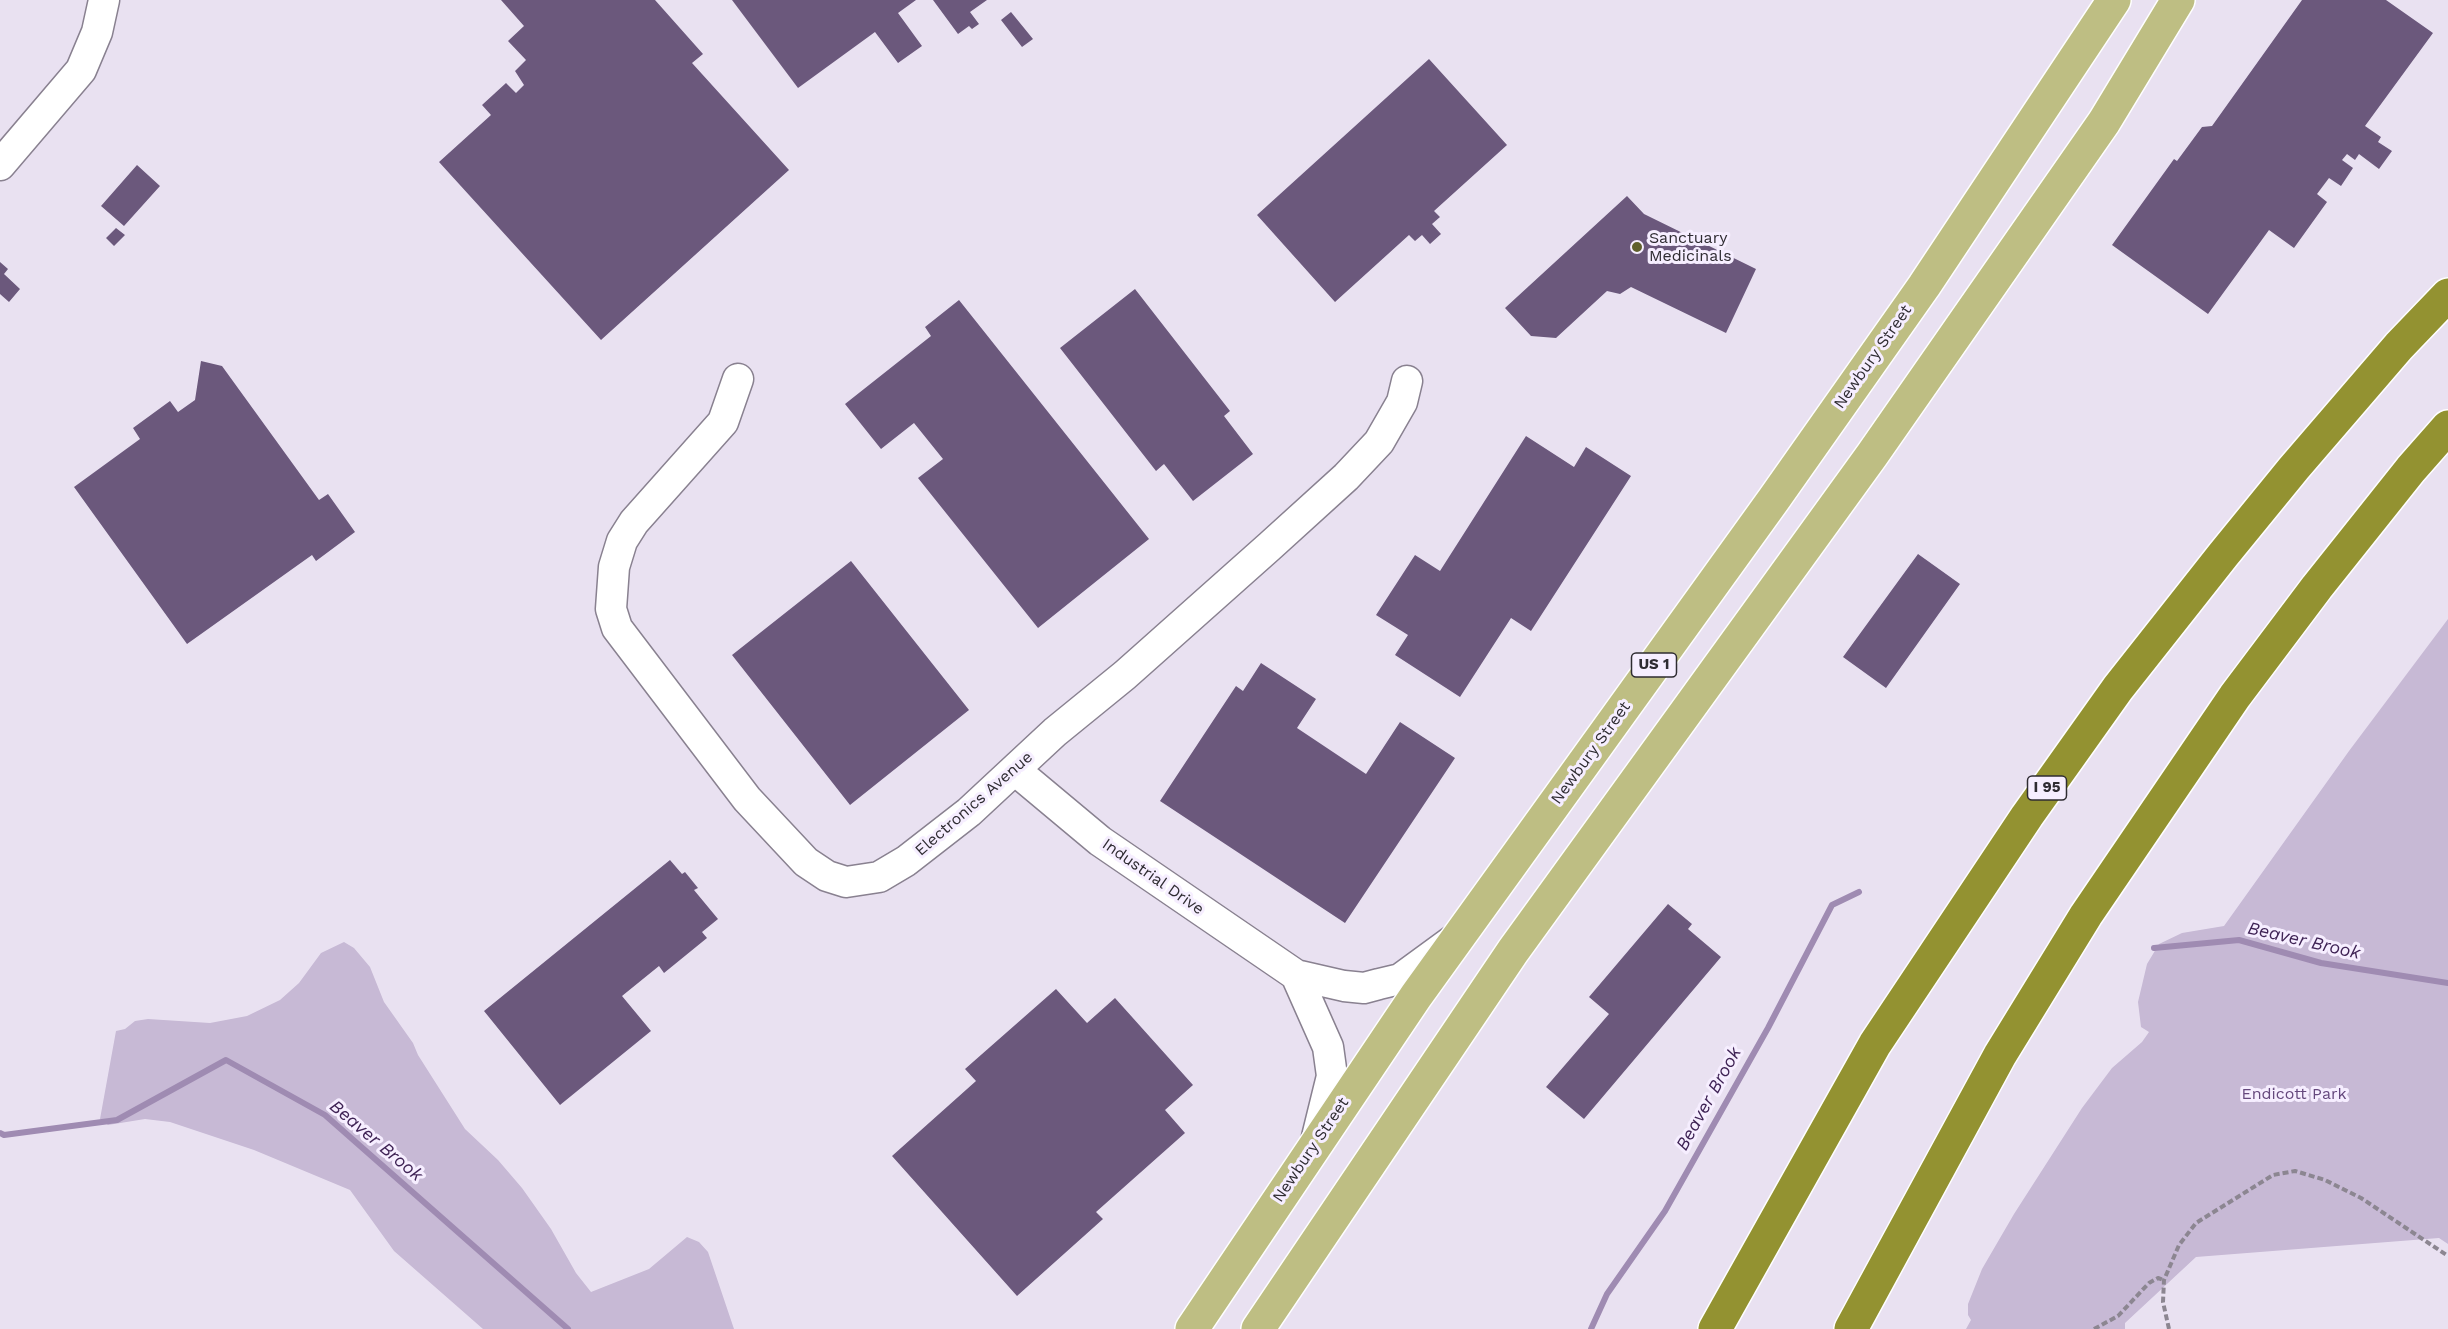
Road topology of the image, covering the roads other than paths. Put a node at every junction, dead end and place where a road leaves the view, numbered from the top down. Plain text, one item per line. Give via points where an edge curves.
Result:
1 (104, 0) edge
2 (2114, 0) edge
3 (2178, 0) edge
4 (0, 165) edge
5 (2448, 294) edge
6 (738, 379) dead end
7 (1407, 381) dead end
8 (2448, 427) edge
9 (1015, 770) junction
10 (1460, 935) junction
11 (1296, 975) junction
12 (1314, 1146) junction
13 (1192, 1329) edge
14 (1258, 1329) edge
15 (1714, 1329) edge
16 (1851, 1329) edge

1 - 4 street via 97,32 81,70
2 - 10 main road, Newbury Street / US 1 via 1917,296
3 - 14 main road via 2104,122 1872,455 1513,951
5 - 15 highway, I 95 via 2399,346 2223,555 2118,688 2027,816 1875,1044
6 - 9 street, Electronics Avenue via 723,422 634,522 622,541 610,591 617,628 747,798 806,862 827,876 846,882 879,877 969,812
7 - 9 street, Electronics Avenue via 1402,402 1379,442 1346,477
8 - 16 highway via 2317,587 2235,696 2086,915 2000,1055
9 - 11 street, Industrial Drive via 1100,841
10 - 11 street, Industrial Drive via 1400,979 1364,988
10 - 12 main road, Newbury Street / US 1
11 - 12 street via 1328,1047 1332,1076
12 - 13 main road, Newbury Street / US 1

